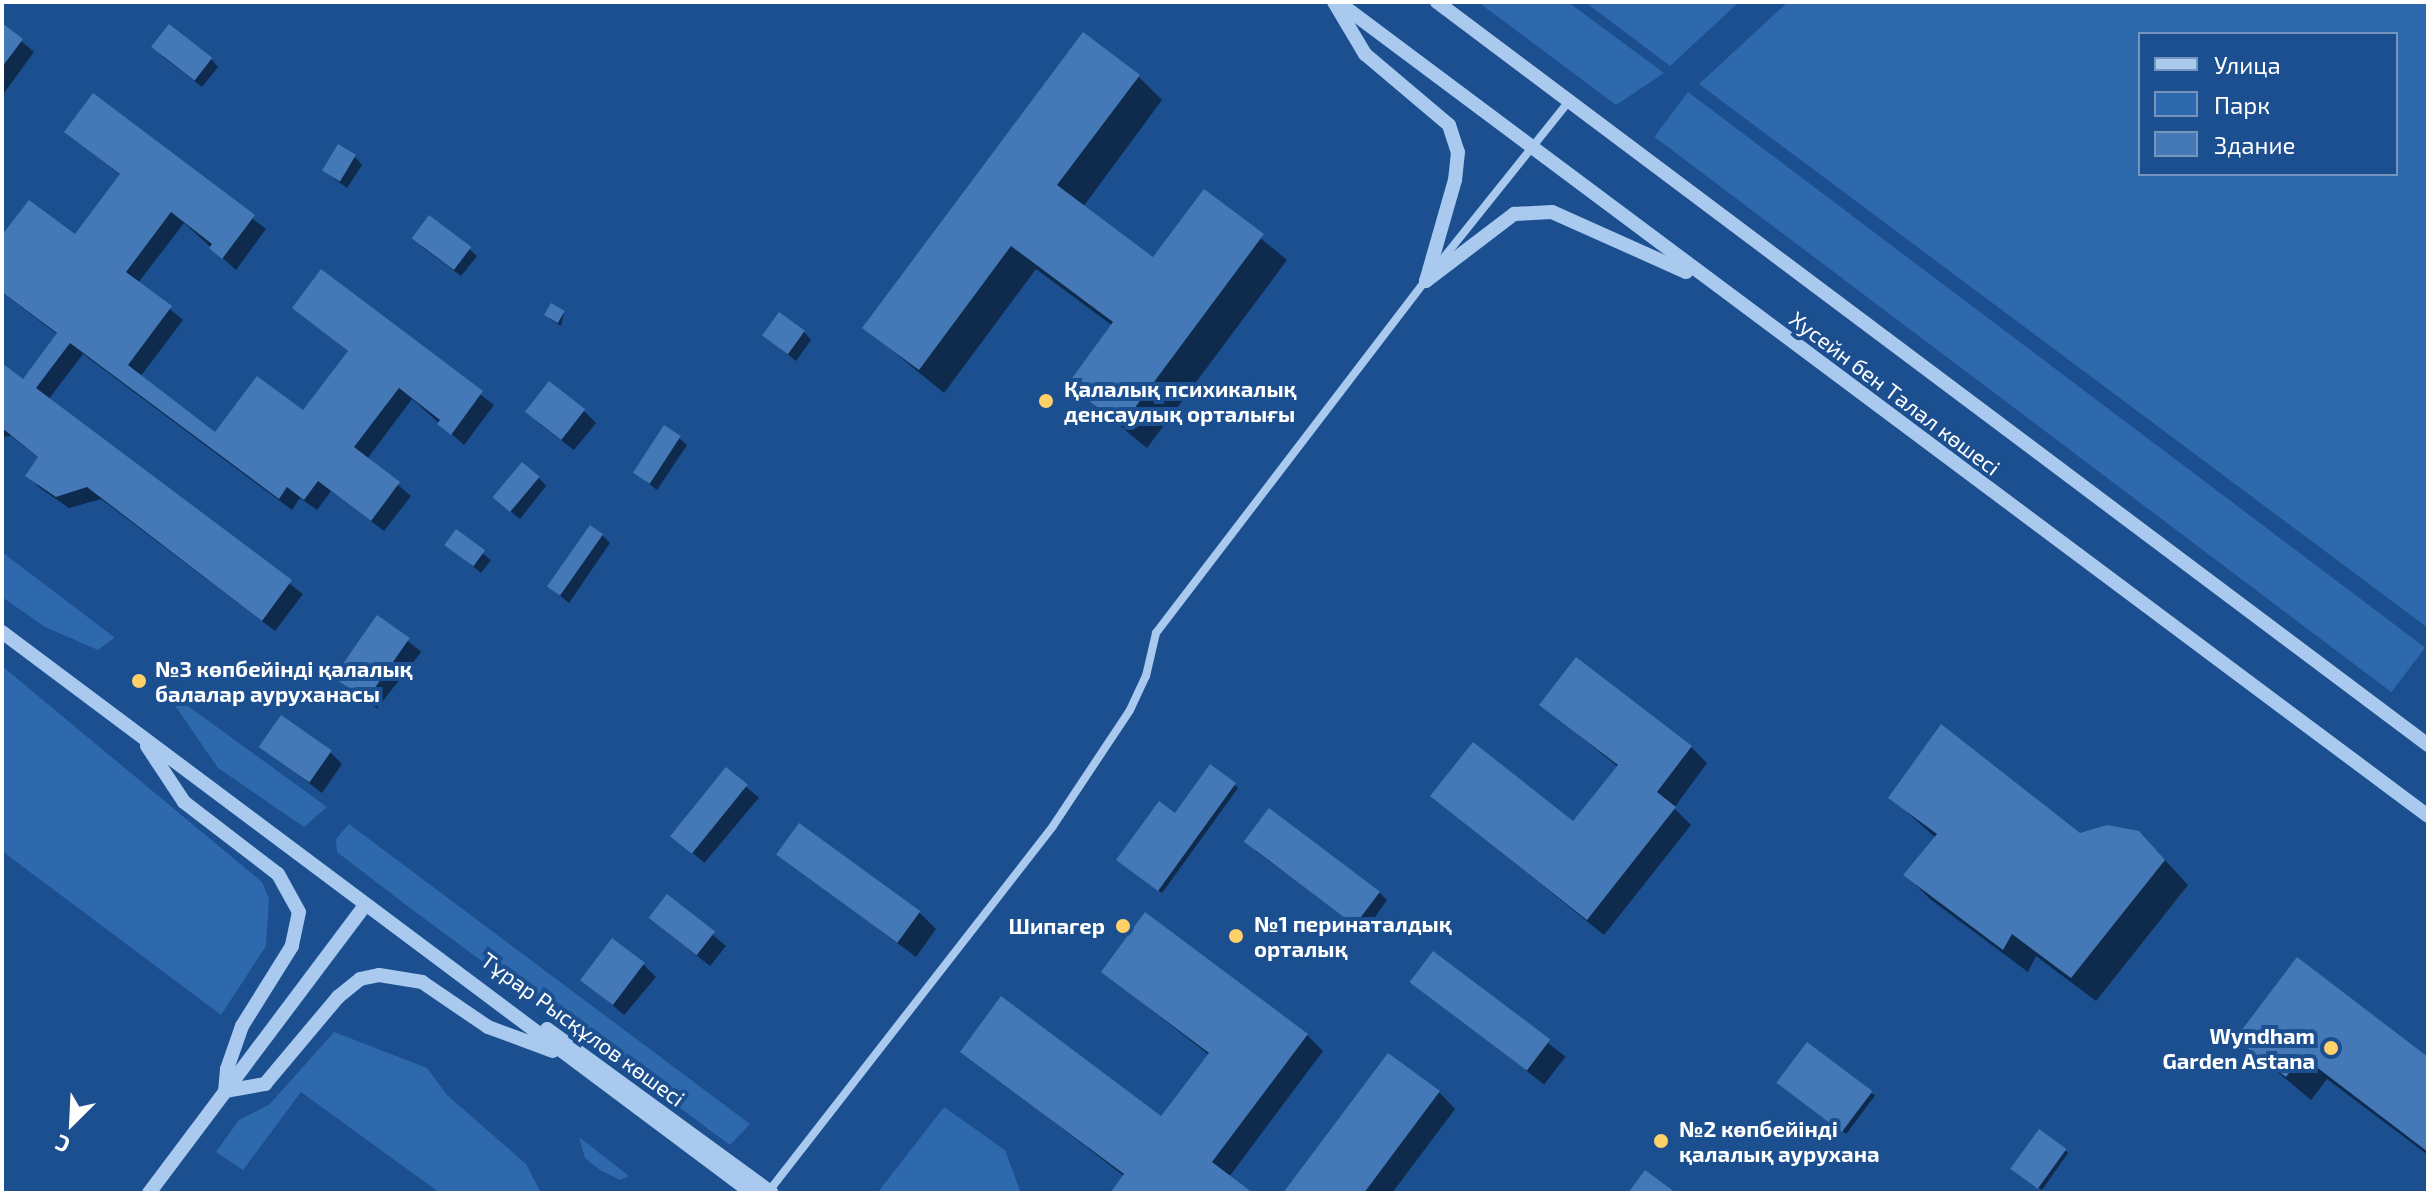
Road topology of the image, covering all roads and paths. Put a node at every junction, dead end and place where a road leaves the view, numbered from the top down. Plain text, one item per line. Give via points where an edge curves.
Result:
1 (1336, 2) edge
2 (1437, 2) edge
3 (1569, 101) junction
4 (1532, 147) junction
5 (1426, 281) junction
6 (1711, 284) junction
7 (2, 632) edge
8 (140, 736) junction
9 (2428, 745) edge
10 (2428, 816) edge
11 (364, 907) junction
12 (564, 1054) junction
13 (225, 1091) junction
14 (771, 1192) edge
15 (149, 1193) edge
16 (752, 1193) edge

1 - 4 street, Хусейн бен Талал көшесі
1 - 5 street via 1365,54 1449,125 1458,152
2 - 3 street, Хусейн бен Талал көшесі
3 - 4 street
3 - 9 street, Хусейн бен Талал көшесі
4 - 5 street
4 - 6 street, Хусейн бен Талал көшесі
5 - 6 street via 1514,214 1552,212
5 - 14 street via 1156,633 1146,676 1130,710 1053,826
6 - 10 street, Хусейн бен Талал көшесі
7 - 8 street, Тұрар Рысқұлов көшесі
8 - 11 street, Тұрар Рысқұлов көшесі
8 - 13 street via 184,802 278,874 299,912 292,946 242,1026
11 - 12 street, Тұрар Рысқұлов көшесі
11 - 13 street
11 - 14 street, Тұрар Рысқұлов көшесі via 399,922
12 - 13 street via 488,1027 422,982 379,975 360,979 338,997 265,1084
12 - 16 street, Тұрар Рысқұлов көшесі
13 - 15 street

